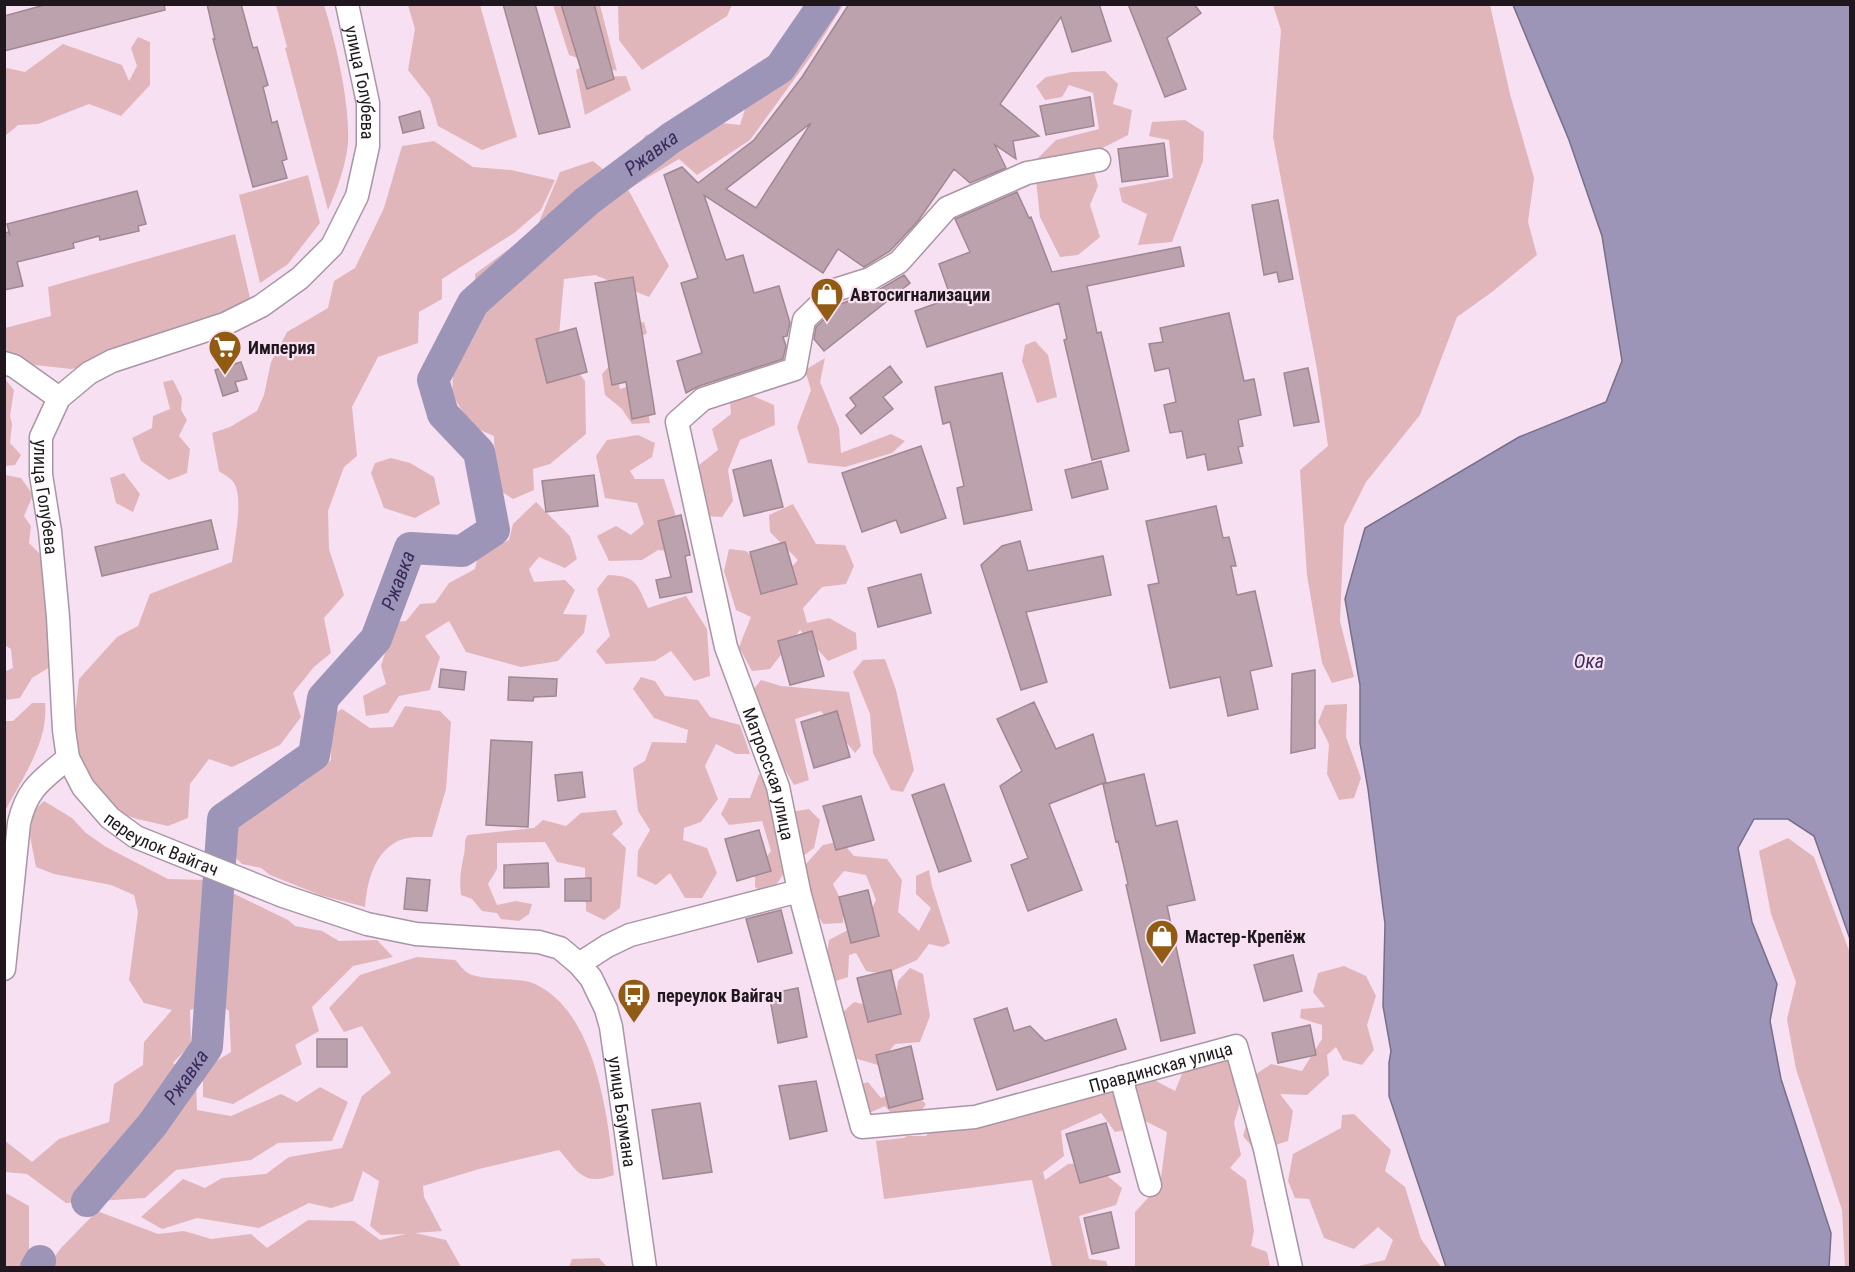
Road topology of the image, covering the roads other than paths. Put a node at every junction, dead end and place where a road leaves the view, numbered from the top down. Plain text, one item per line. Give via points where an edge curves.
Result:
1 (347, 4) edge
2 (1099, 160) dead end
3 (4, 363) edge
4 (59, 398) junction
5 (68, 758) junction
6 (799, 891) junction
7 (579, 964) junction
8 (4, 969) edge
9 (1121, 1077) junction
10 (862, 1127) joint
11 (1150, 1185) dead end
12 (645, 1268) edge
13 (1291, 1268) edge

1 - 4 street, улица Голубева via 368,103 368,146 357,196 332,246 300,278 261,306 225,324 112,361 89,373
2 - 6 street, Матросская улица via 1027,173 947,208 899,262 870,279 835,290 804,320 795,369 702,399 677,422 726,647 778,787
3 - 4 street via 15,366
4 - 5 street, улица Голубева via 41,437 41,475 50,531
5 - 7 street, переулок Вайгач via 83,787 110,818 136,837 283,896 367,924 416,934 539,942 560,948
5 - 8 street via 32,789 22,807
6 - 7 street via 630,935
6 - 10 street, Матросская улица
7 - 12 street, улица Баумана via 599,993 611,1027
9 - 10 street, Правдинская улица via 975,1117
9 - 11 street
9 - 13 street, Правдинская улица via 1236,1046

